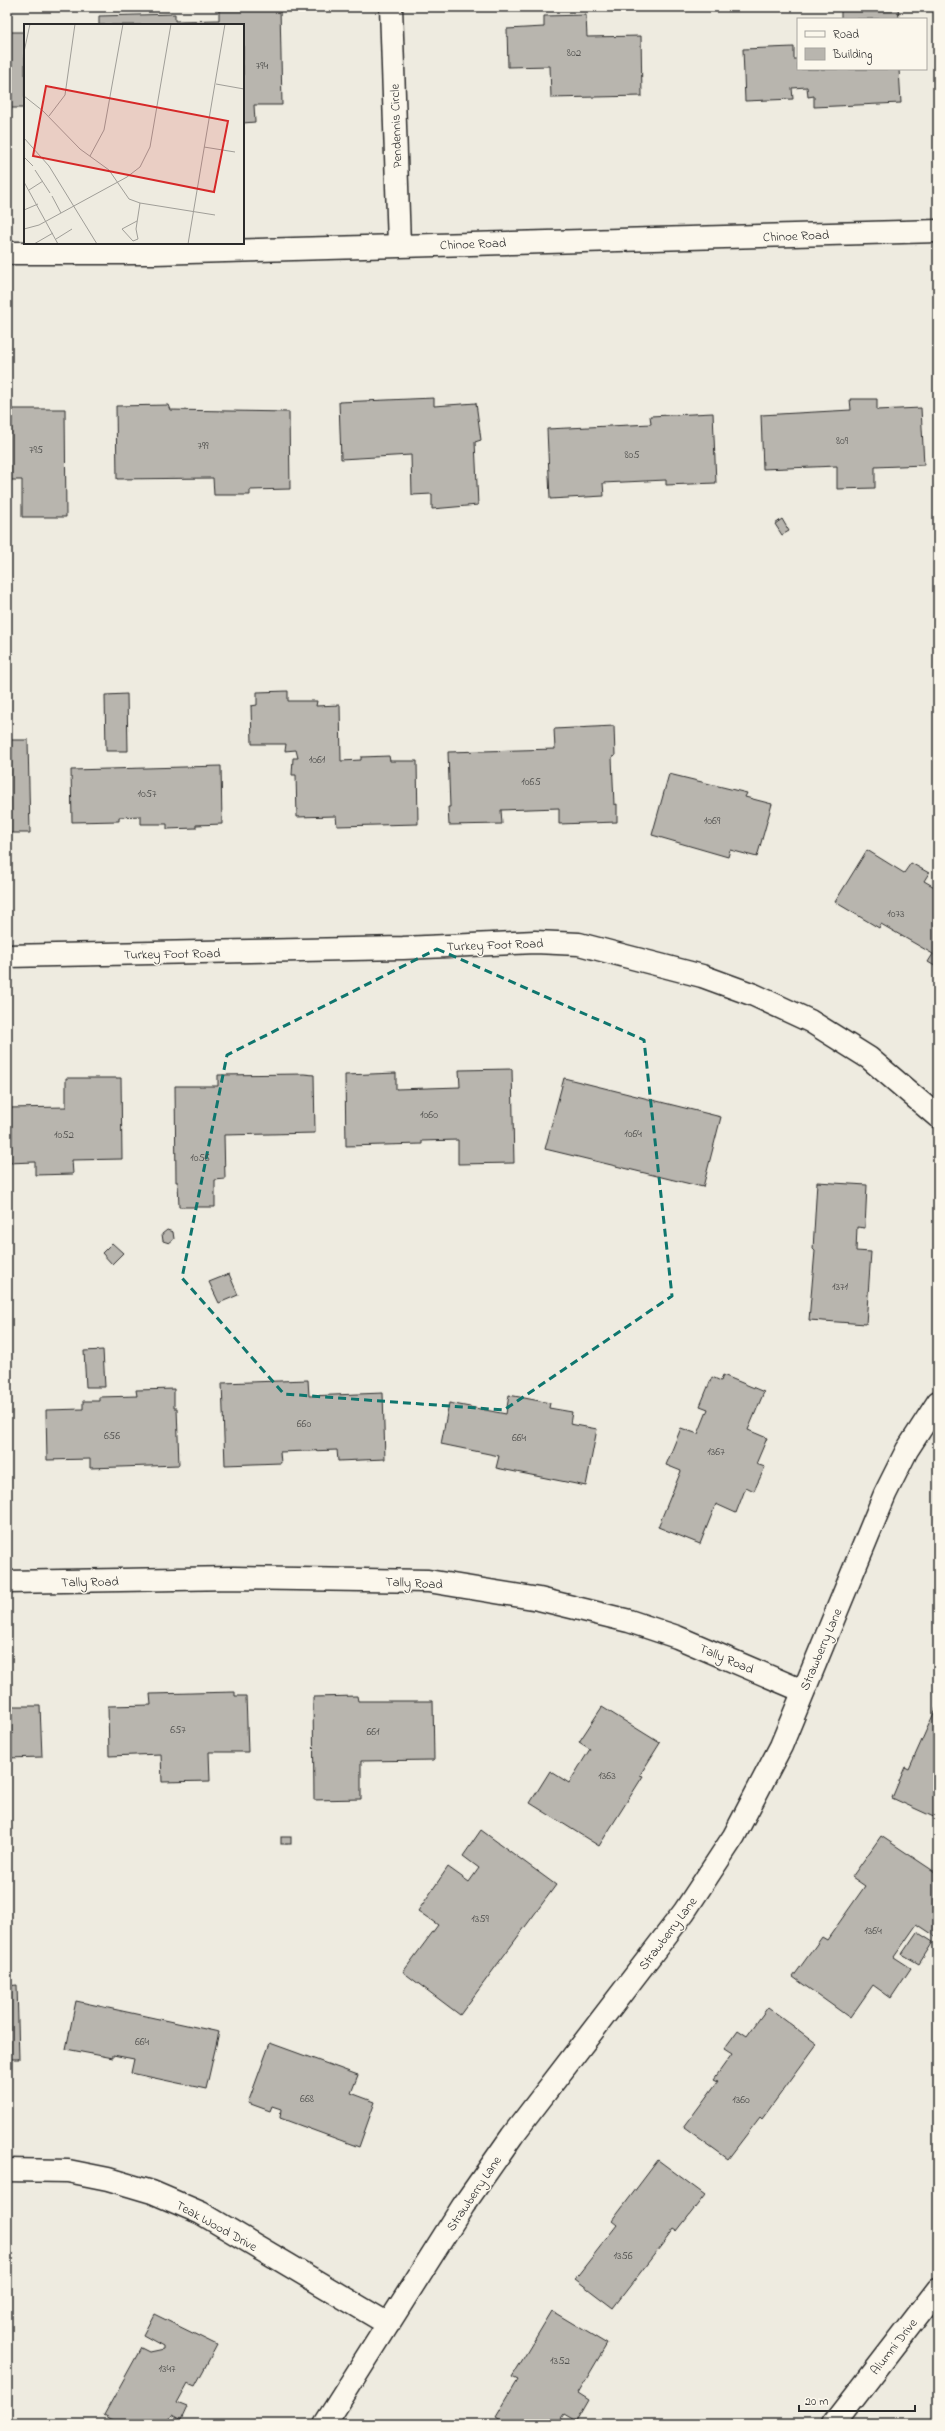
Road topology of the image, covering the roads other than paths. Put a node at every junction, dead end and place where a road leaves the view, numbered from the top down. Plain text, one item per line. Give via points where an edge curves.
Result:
1 (391, 7) edge
2 (938, 231) edge
3 (398, 245) junction
4 (7, 253) edge
5 (7, 956) edge
6 (938, 1117) edge
7 (938, 1402) edge
8 (7, 1582) edge
9 (803, 1691) junction
10 (7, 2170) edge
11 (938, 2289) edge
12 (388, 2324) junction
13 (325, 2424) edge
14 (834, 2424) edge

1 - 3 street, Pendennis Circle
2 - 3 street, Chinoe Road
3 - 4 street, Chinoe Road via 154,253
5 - 6 street, Turkey Foot Road via 403,948 535,942 579,944 702,976 754,995 810,1021 869,1058
7 - 9 street, Strawberry Lane via 907,1450 886,1494
8 - 9 street, Tally Road via 233,1578 428,1581 539,1599 629,1621 677,1637
9 - 12 street, Strawberry Lane via 781,1746 734,1836 684,1912 512,2136 463,2206
10 - 12 street, Teak Wood Drive via 68,2172 108,2179 152,2192 201,2213
11 - 14 street, Alumni Drive
12 - 13 street, Strawberry Lane

